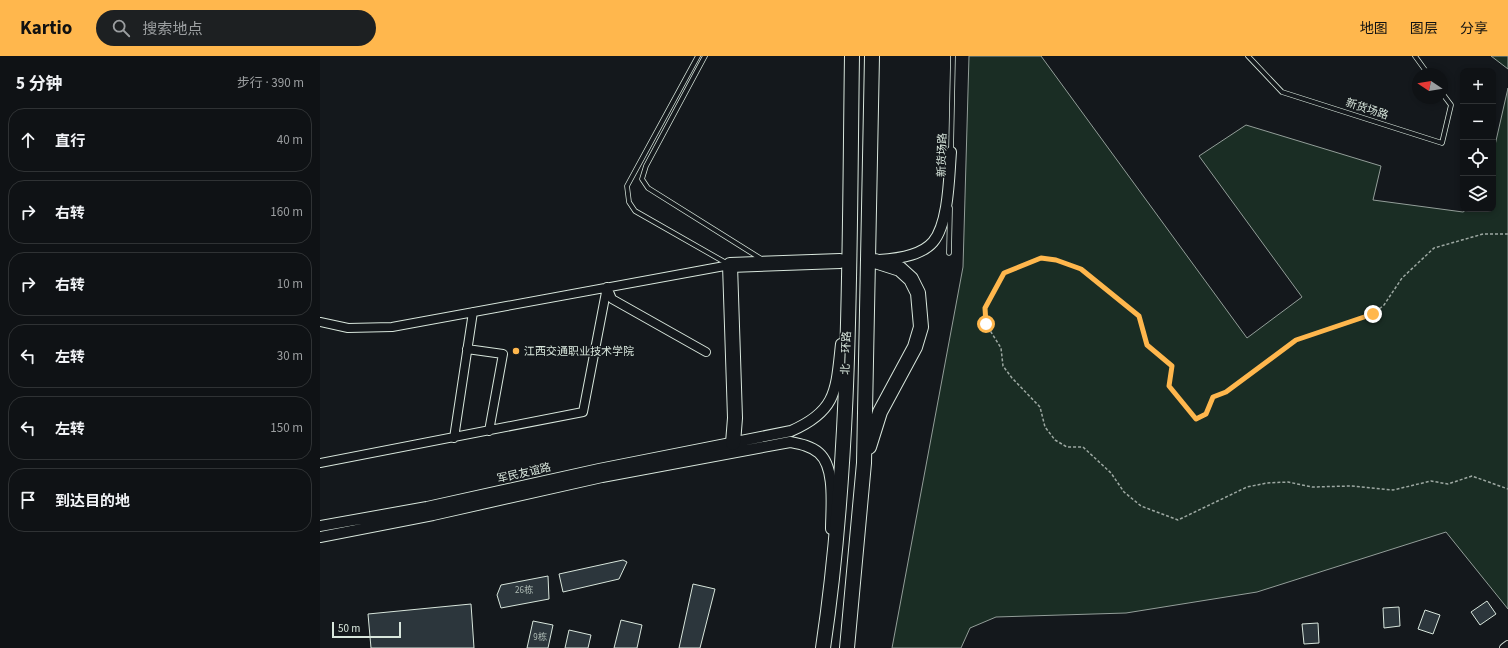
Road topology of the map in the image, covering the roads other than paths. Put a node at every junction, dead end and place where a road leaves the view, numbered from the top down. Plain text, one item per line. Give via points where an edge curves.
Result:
1 (698, 56) edge
2 (706, 56) edge
3 (852, 56) edge
4 (872, 56) edge
5 (953, 56) edge
6 (1248, 56) edge
7 (1415, 56) edge
8 (1424, 68) edge
9 (1448, 101) edge
10 (951, 152) junction
11 (949, 253) dead end
12 (840, 261) tunnel mouth
13 (875, 261) joint
14 (770, 264) junction
15 (730, 265) junction
16 (607, 287) junction
17 (848, 287) junction
18 (473, 312) junction
19 (320, 322) edge
20 (467, 349) junction
21 (706, 352) dead end
22 (489, 431) junction
23 (454, 438) junction
24 (733, 448) junction
25 (320, 463) edge
26 (864, 463) junction
27 (320, 526) edge
28 (320, 537) edge
29 (831, 595) junction
30 (1508, 645) edge
31 (823, 648) edge
32 (847, 648) edge
33 (1504, 648) edge

1 - 15 lane via 627,186 629,202 635,211
2 - 14 lane via 646,166 642,179 648,188
3 - 17 highway, 北一环路
4 - 26 highway, 北一环路
5 - 10 lane, 新货场路
6 - 9 lane, 新货场路 via 1282,92 1442,143 1451,105
7 - 8 lane
10 - 11 lane, 新货场路
10 - 13 street via 942,221 933,242 897,259
12 - 14 highway
13 - 26 highway via 900,269 911,279 918,293 921,327 915,347 880,412
14 - 15 highway
15 - 16 street
15 - 24 highway via 735,418
16 - 18 street
16 - 21 street via 612,299
16 - 22 street via 583,412
17 - 24 street via 837,383 822,414 810,423 791,431
17 - 29 highway, 北一环路 via 844,430
18 - 19 street via 392,327 348,328
18 - 20 street
20 - 22 street via 503,354
20 - 23 street
22 - 23 street
23 - 25 street
24 - 27 street, 军民友谊路 via 599,469 427,507
24 - 28 street, 军民友谊路 via 433,516
24 - 29 street via 790,442 807,446 825,460 831,479
26 - 32 highway, 北一环路
29 - 31 highway, 北一环路
30 - 33 street

